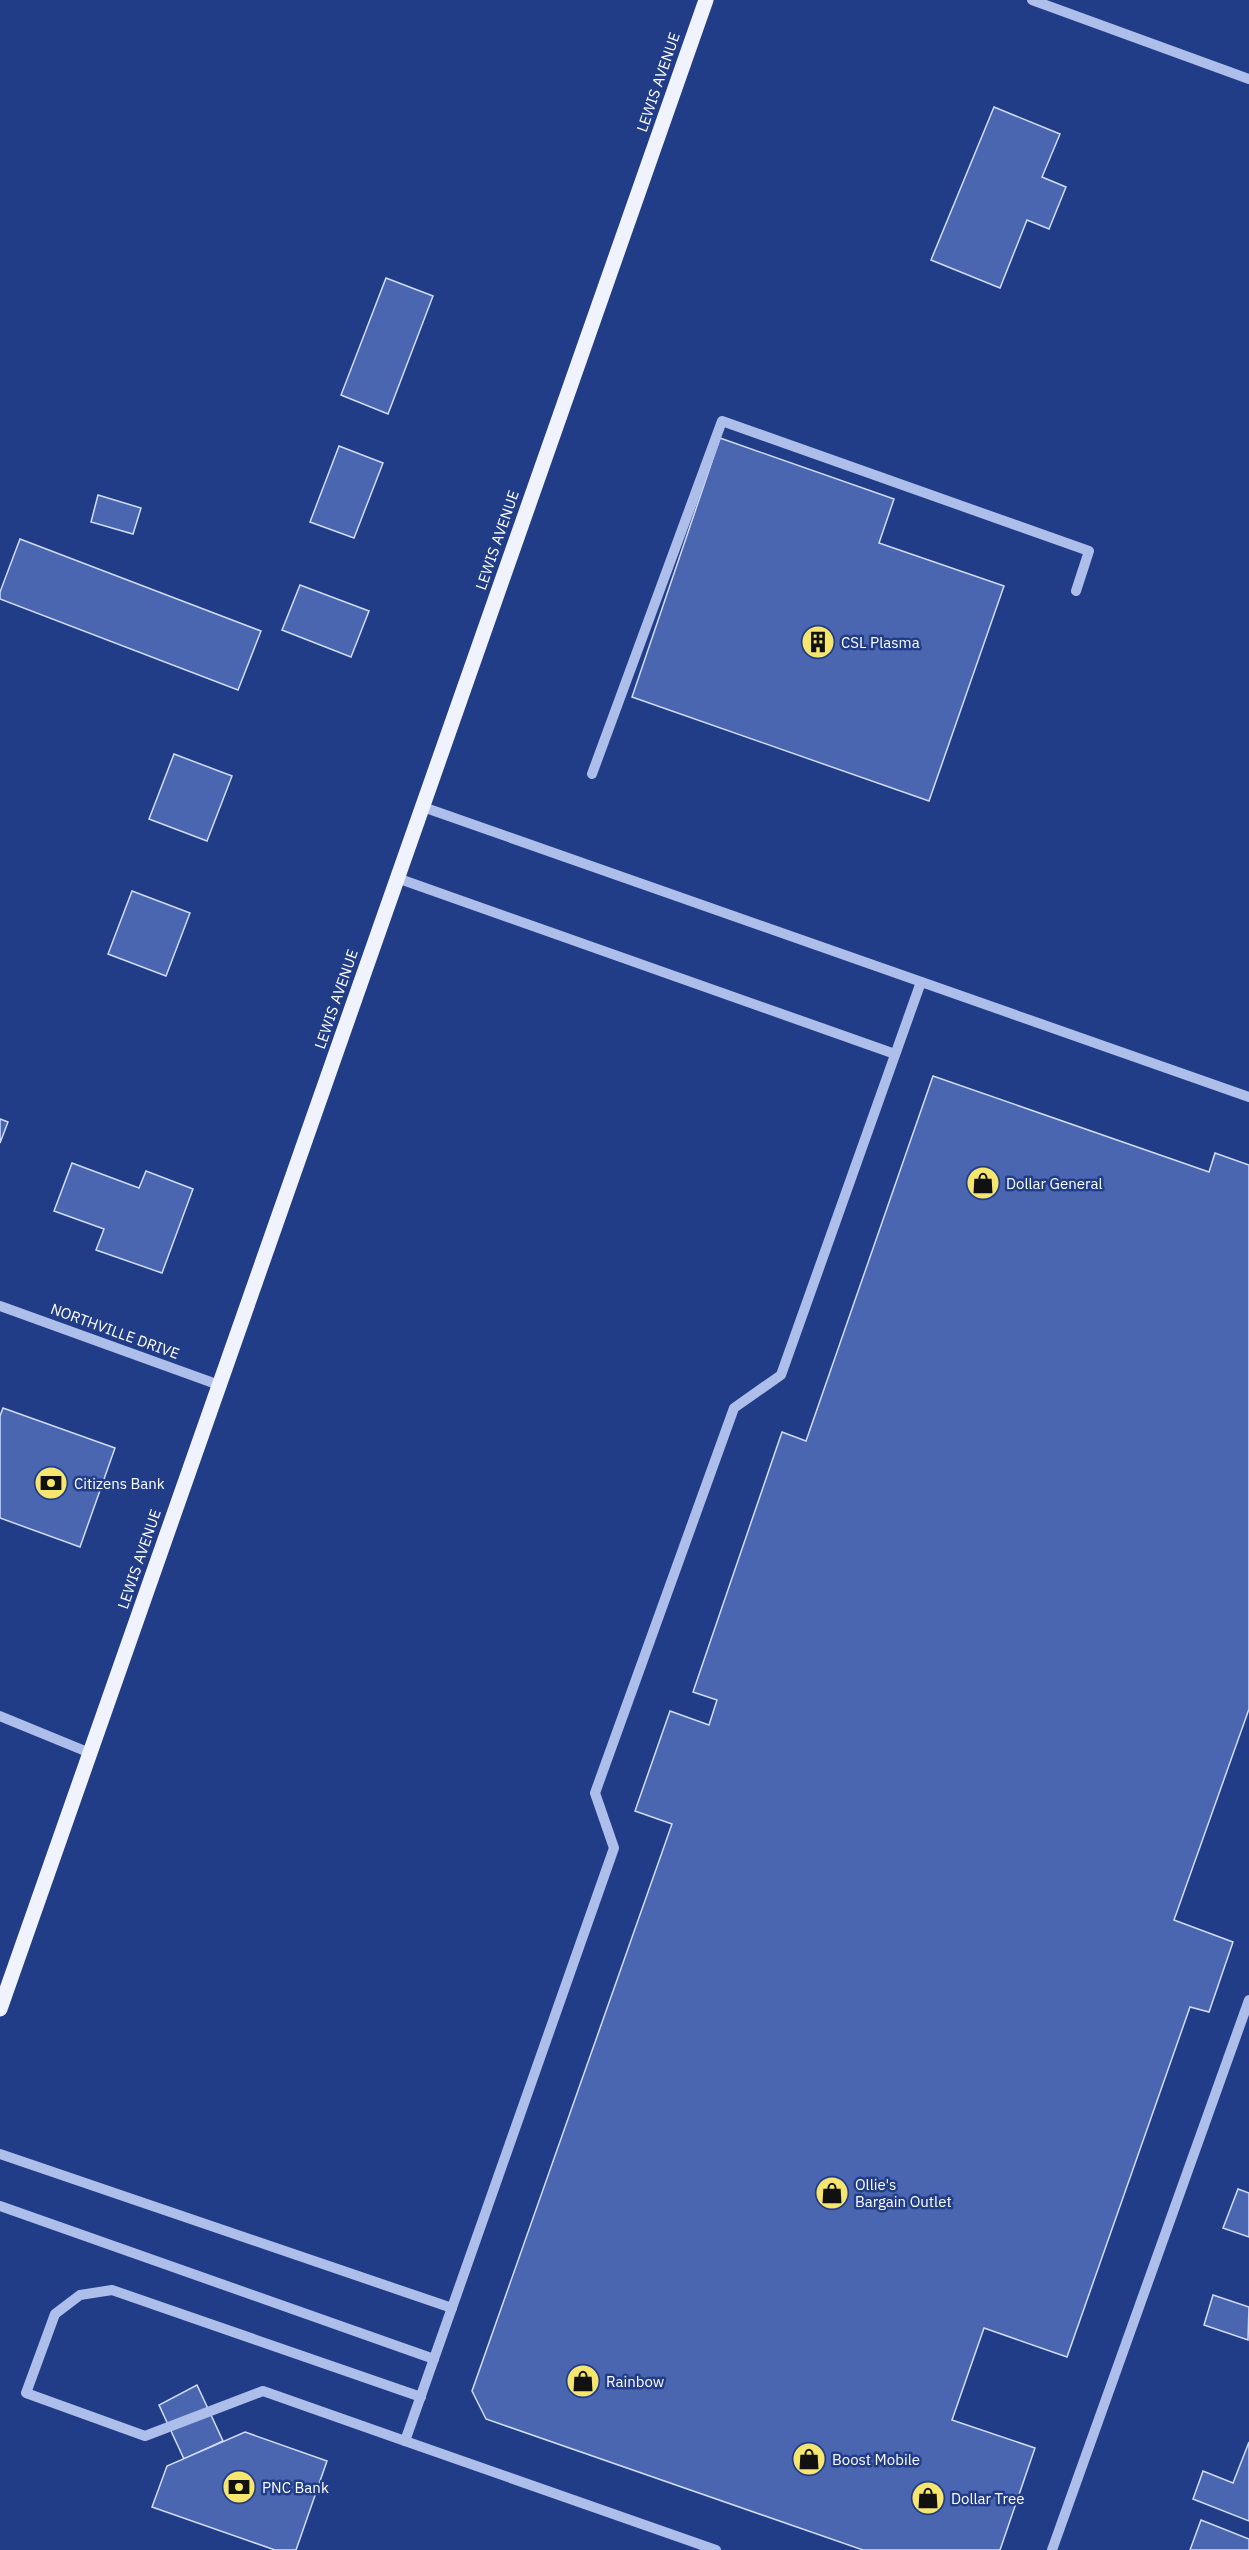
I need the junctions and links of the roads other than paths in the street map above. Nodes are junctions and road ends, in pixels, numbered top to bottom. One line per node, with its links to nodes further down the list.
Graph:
1 (706, 0): 6 (main road, LEWIS AVENUE)
2 (1032, 0): 3 (street)
3 (1249, 79)
4 (1076, 591): 5 (street)
5 (592, 774)
6 (423, 807): 7 (main road, LEWIS AVENUE); 8 (street)
7 (397, 879): 9 (street); 12 (main road, LEWIS AVENUE)
8 (921, 982): 9 (street); 10 (street)
9 (895, 1054): 19 (street)
10 (1249, 1097)
11 (1, 1310): 12 (street, NORTHVILLE DRIVE)
12 (219, 1385): 14 (main road, LEWIS AVENUE)
13 (0, 1716): 14 (street)
14 (90, 1753): 16 (main road, LEWIS AVENUE)
15 (1249, 2000): 24 (street)
16 (0, 2009)
17 (0, 2154): 19 (street)
18 (0, 2206): 20 (street)
19 (452, 2308): 20 (street)
20 (434, 2360): 21 (street)
21 (421, 2397): 22 (street); 22 (street)
22 (405, 2441): 23 (street)
23 (716, 2550)
24 (1052, 2550)

